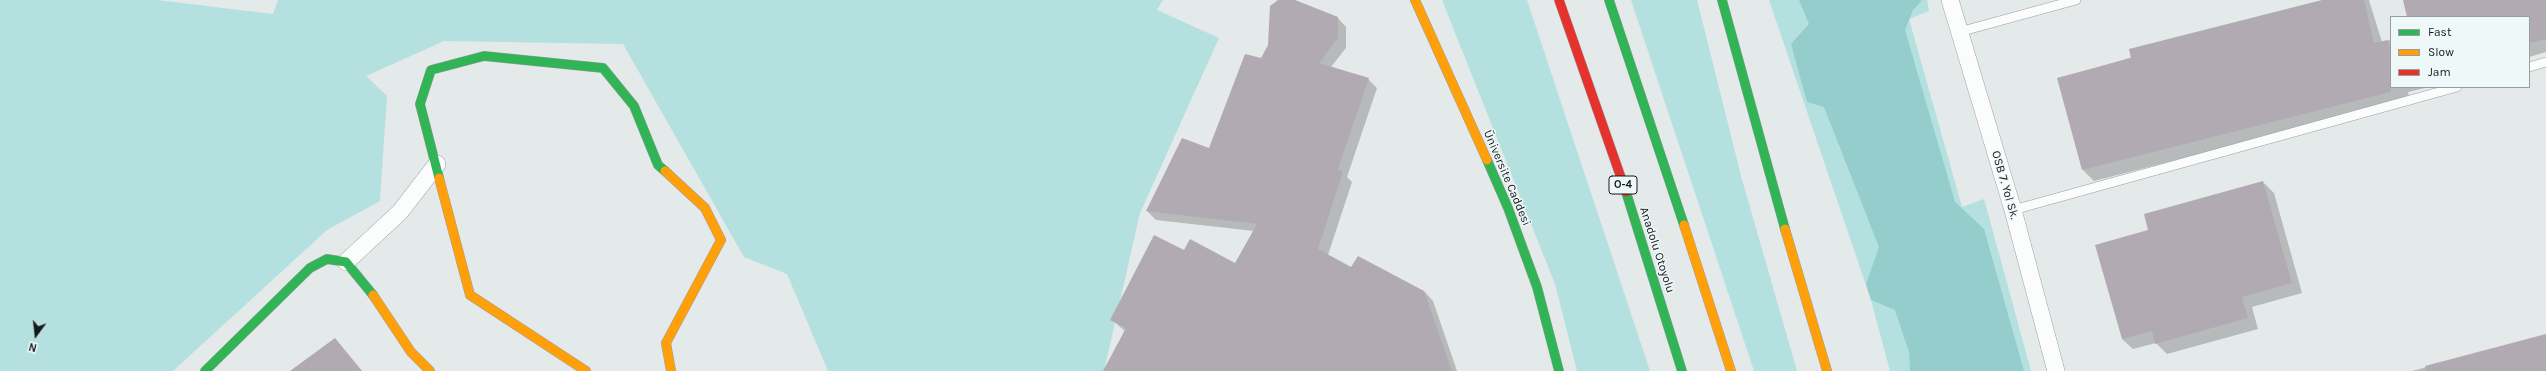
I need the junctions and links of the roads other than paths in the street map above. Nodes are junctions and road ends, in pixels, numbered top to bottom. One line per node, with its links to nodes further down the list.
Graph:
1 (1415, 0): 18 (main road, Üniversite Caddesi)
2 (1560, 0): 19 (main road, Anadolu Otoyolu / O-4)
3 (1609, 0): 20 (main road)
4 (1722, 0): 21 (main road)
5 (1950, 0): 7 (street, OSB 7. Yol Sk.)
6 (2076, 0): 7 (lane)
7 (1959, 32): 12 (street, OSB 7. Yol Sk.)
8 (2546, 62): 9 (lane)
9 (2530, 67)
10 (2453, 88): 12 (lane)
11 (437, 164): 13 (street); 16 (main road); 17 (main road)
12 (2013, 210): 22 (street, OSB 7. Yol Sk.)
13 (346, 262): 14 (main road); 15 (main road)
14 (205, 371)
15 (430, 371)
16 (586, 371)
17 (671, 371)
18 (1559, 371)
19 (1682, 371)
20 (1731, 371)
21 (1827, 371)
22 (2056, 371)

